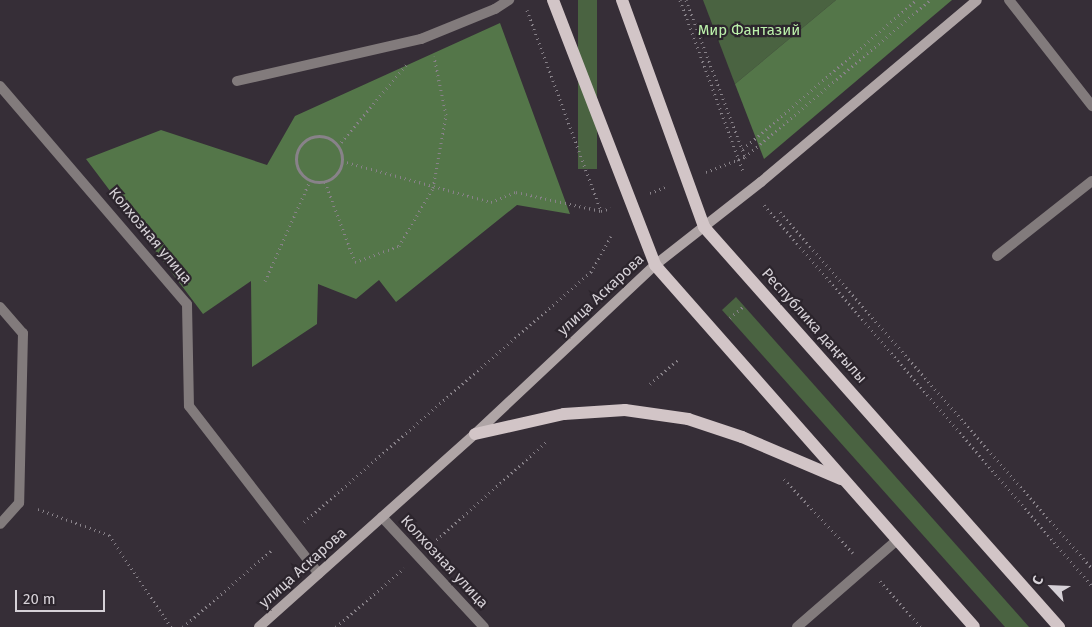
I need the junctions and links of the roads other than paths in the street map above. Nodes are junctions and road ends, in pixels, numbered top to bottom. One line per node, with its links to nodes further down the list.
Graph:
1 (510, 0): 6 (street)
2 (553, 0): 12 (main road)
3 (622, 0): 10 (main road, Республика даңғылы)
4 (977, 0): 10 (main road, улица Аскарова)
5 (1009, 0): 8 (street)
6 (237, 81)
7 (0, 86): 19 (street, Колхозная улица)
8 (1092, 106)
9 (1092, 181): 11 (street)
10 (704, 227): 12 (main road, улица Аскарова); 24 (main road, Республика даңғылы)
11 (997, 256)
12 (654, 265): 14 (main road, улица Аскарова); 15 (main road)
13 (0, 307): 17 (street)
14 (475, 434): 15 (main road); 16 (main road, улица Аскарова)
15 (844, 480): 18 (main road)
16 (382, 517): 19 (main road, улица Аскарова); 21 (street, Колхозная улица)
17 (0, 524)
18 (897, 540): 22 (street); 23 (main road)
19 (319, 574): 20 (main road, улица Аскарова)
20 (259, 627)
21 (484, 627)
22 (797, 627)
23 (974, 627)
24 (1059, 627)

